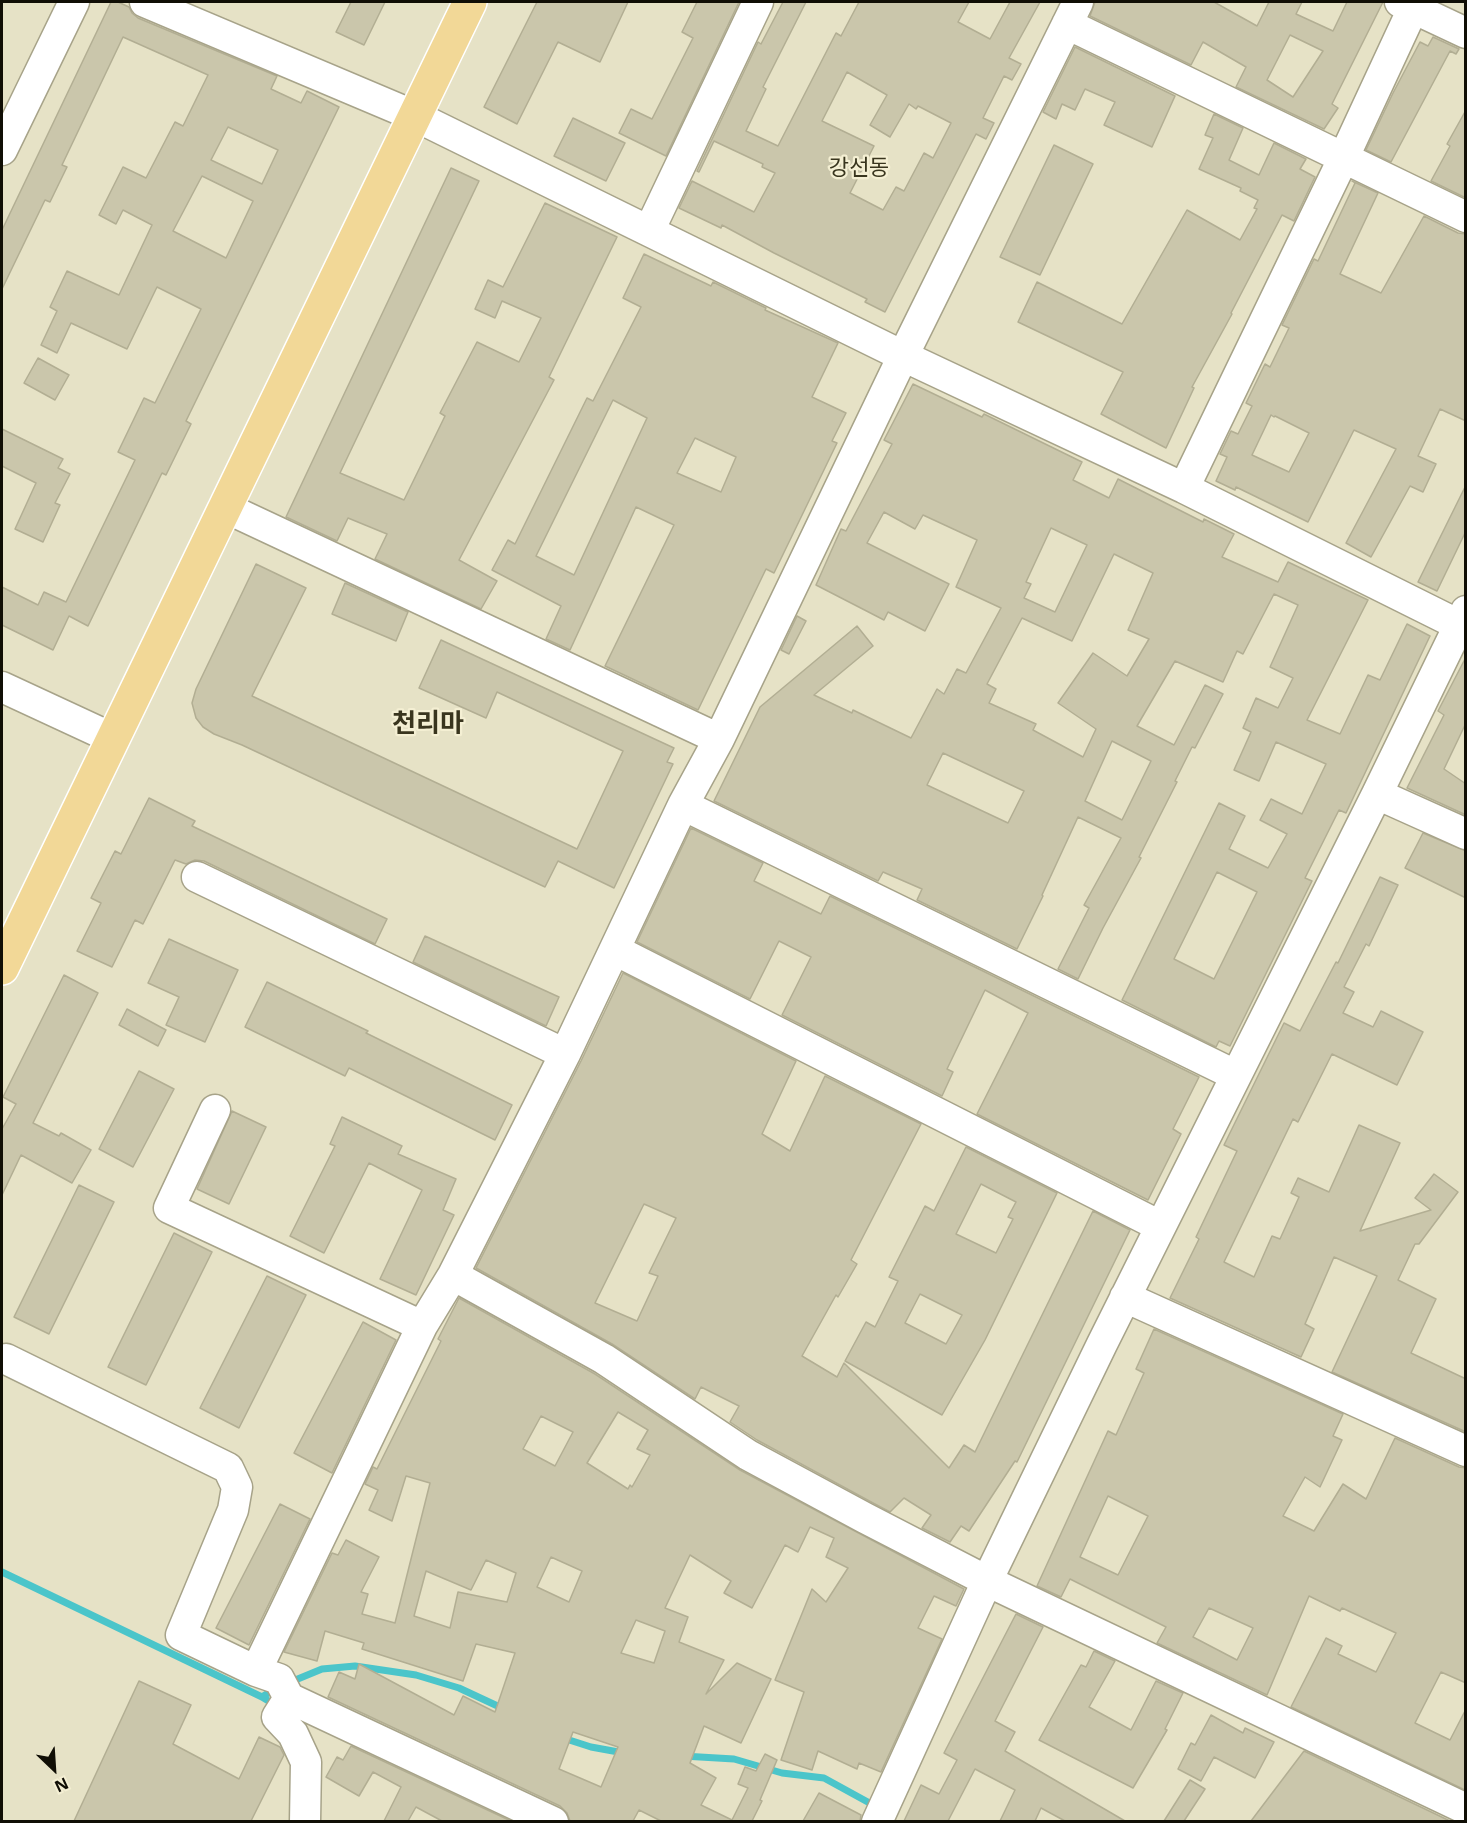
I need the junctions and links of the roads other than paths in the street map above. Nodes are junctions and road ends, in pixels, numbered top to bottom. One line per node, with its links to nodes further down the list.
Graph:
1 (74, 2): 9 (street)
2 (145, 2): 8 (street)
3 (470, 2): 8 (main road)
4 (758, 2): 12 (street)
5 (1409, 4): 7 (street); 10 (street)
6 (1072, 13): 10 (street); 13 (street)
7 (1466, 33)
8 (415, 117): 12 (street); 15 (main road)
9 (2, 150)
10 (1344, 157): 11 (street); 14 (street)
11 (1466, 217)
12 (649, 231): 13 (street)
13 (903, 356): 14 (street); 19 (street)
14 (1184, 488): 16 (street)
15 (224, 507): 18 (main road); 19 (street)
16 (1462, 618): 20 (street)
17 (2, 687): 18 (street)
18 (112, 738): 25 (main road)
19 (719, 739): 21 (street)
20 (1377, 794): 22 (street); 27 (street)
21 (683, 806): 24 (street); 27 (street)
22 (1466, 834)
23 (197, 877): 26 (street)
24 (615, 950): 26 (street); 29 (street)
25 (2, 968)
26 (565, 1054): 30 (street)
27 (1235, 1075): 29 (street)
28 (215, 1110): 32 (street)
29 (1160, 1227): 31 (street)
30 (453, 1275): 32 (street); 35 (street)
31 (1125, 1297): 34 (street); 35 (street)
32 (422, 1326): 36 (street)
33 (6, 1359): 36 (street)
34 (1466, 1451)
35 (987, 1581): 37 (street); 40 (street)
36 (279, 1693): 38 (street); 39 (street)
37 (1466, 1809)
38 (305, 1821)
39 (554, 1821)
40 (877, 1821)

